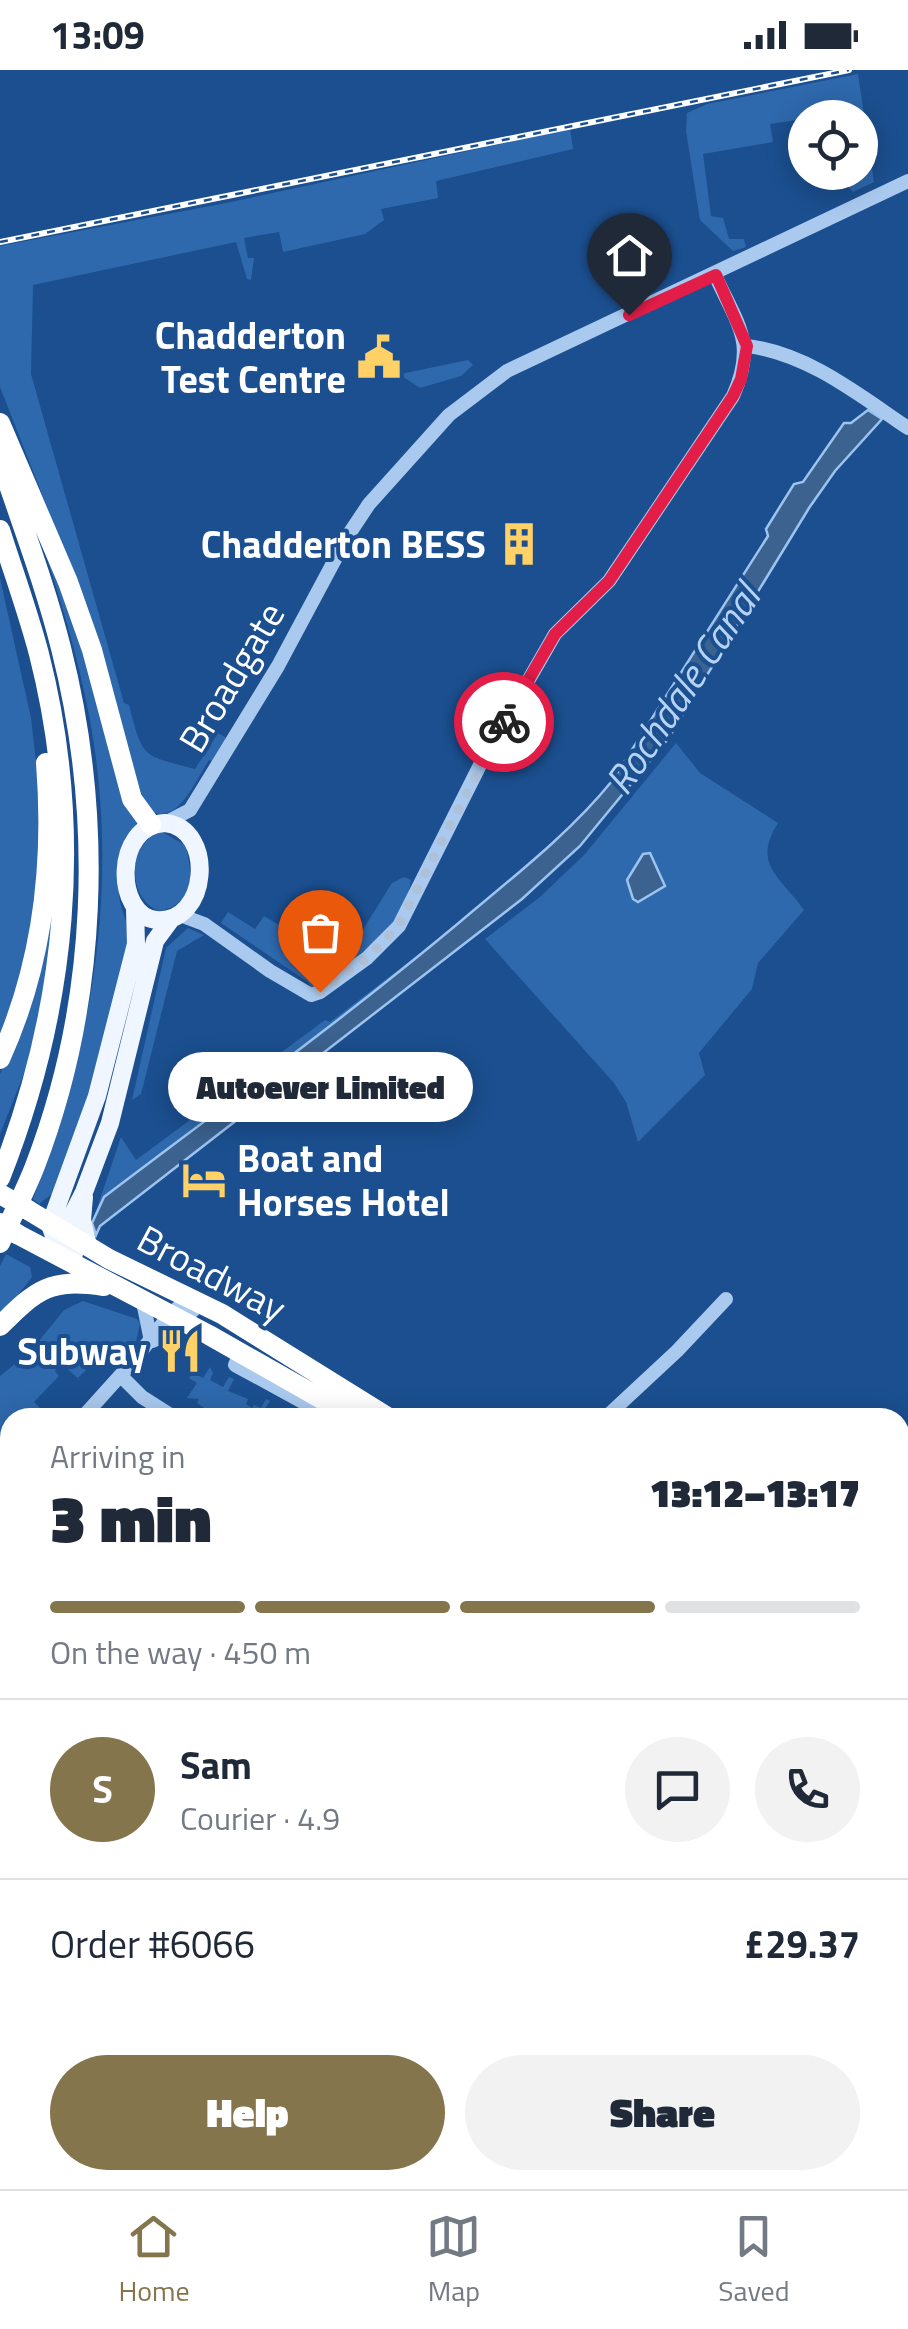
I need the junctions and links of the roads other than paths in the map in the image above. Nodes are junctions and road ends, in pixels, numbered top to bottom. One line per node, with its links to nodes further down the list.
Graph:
1 (908, 181): 2 (street, Broadgate)
2 (716, 275): 3 (street); 9 (street, Broadgate)
3 (747, 346): 5 (street); 15 (street)
4 (0, 422): 10 (highway)
5 (908, 428)
6 (0, 460): 20 (highway)
7 (0, 530): 8 (highway)
8 (8, 555): 16 (highway); 17 (highway)
9 (190, 810): 10 (street, Broadgate); 11 (street, Broadgate)
10 (158, 824): 11 (main road); 13 (main road)
11 (192, 837): 12 (main road, Broadgate)
12 (193, 900): 14 (main road); 15 (street)
13 (135, 909): 14 (main road); 21 (main road)
14 (176, 917): 15 (street); 18 (main road)
15 (204, 924)
16 (0, 1059)
17 (0, 1178)
18 (84, 1192): 21 (main road); 22 (main road)
19 (0, 1194): 21 (highway, Broadway, bridge)
20 (6, 1233): 21 (highway, Broadway)
21 (55, 1239): 22 (highway, Broadway); 23 (highway); 24 (highway, Broadway)
22 (88, 1246): 27 (highway, Broadway)
23 (38, 1288): 24 (highway); 29 (highway)
24 (120, 1288): 26 (highway, Broadway)
25 (726, 1299): 38 (street)
26 (143, 1302): 28 (highway, Broadway); 30 (street)
27 (194, 1302): 28 (street); 37 (highway, Broadway)
28 (176, 1318): 30 (street); 32 (highway, Broadway)
29 (0, 1326)
30 (151, 1341): 31 (street)
31 (120, 1376): 33 (street); 34 (street)
32 (278, 1380): 35 (street, Broadway); 36 (highway, Broadway)
33 (91, 1408)
34 (161, 1408)
35 (318, 1408)
36 (335, 1408)
37 (373, 1408)
38 (616, 1408)

